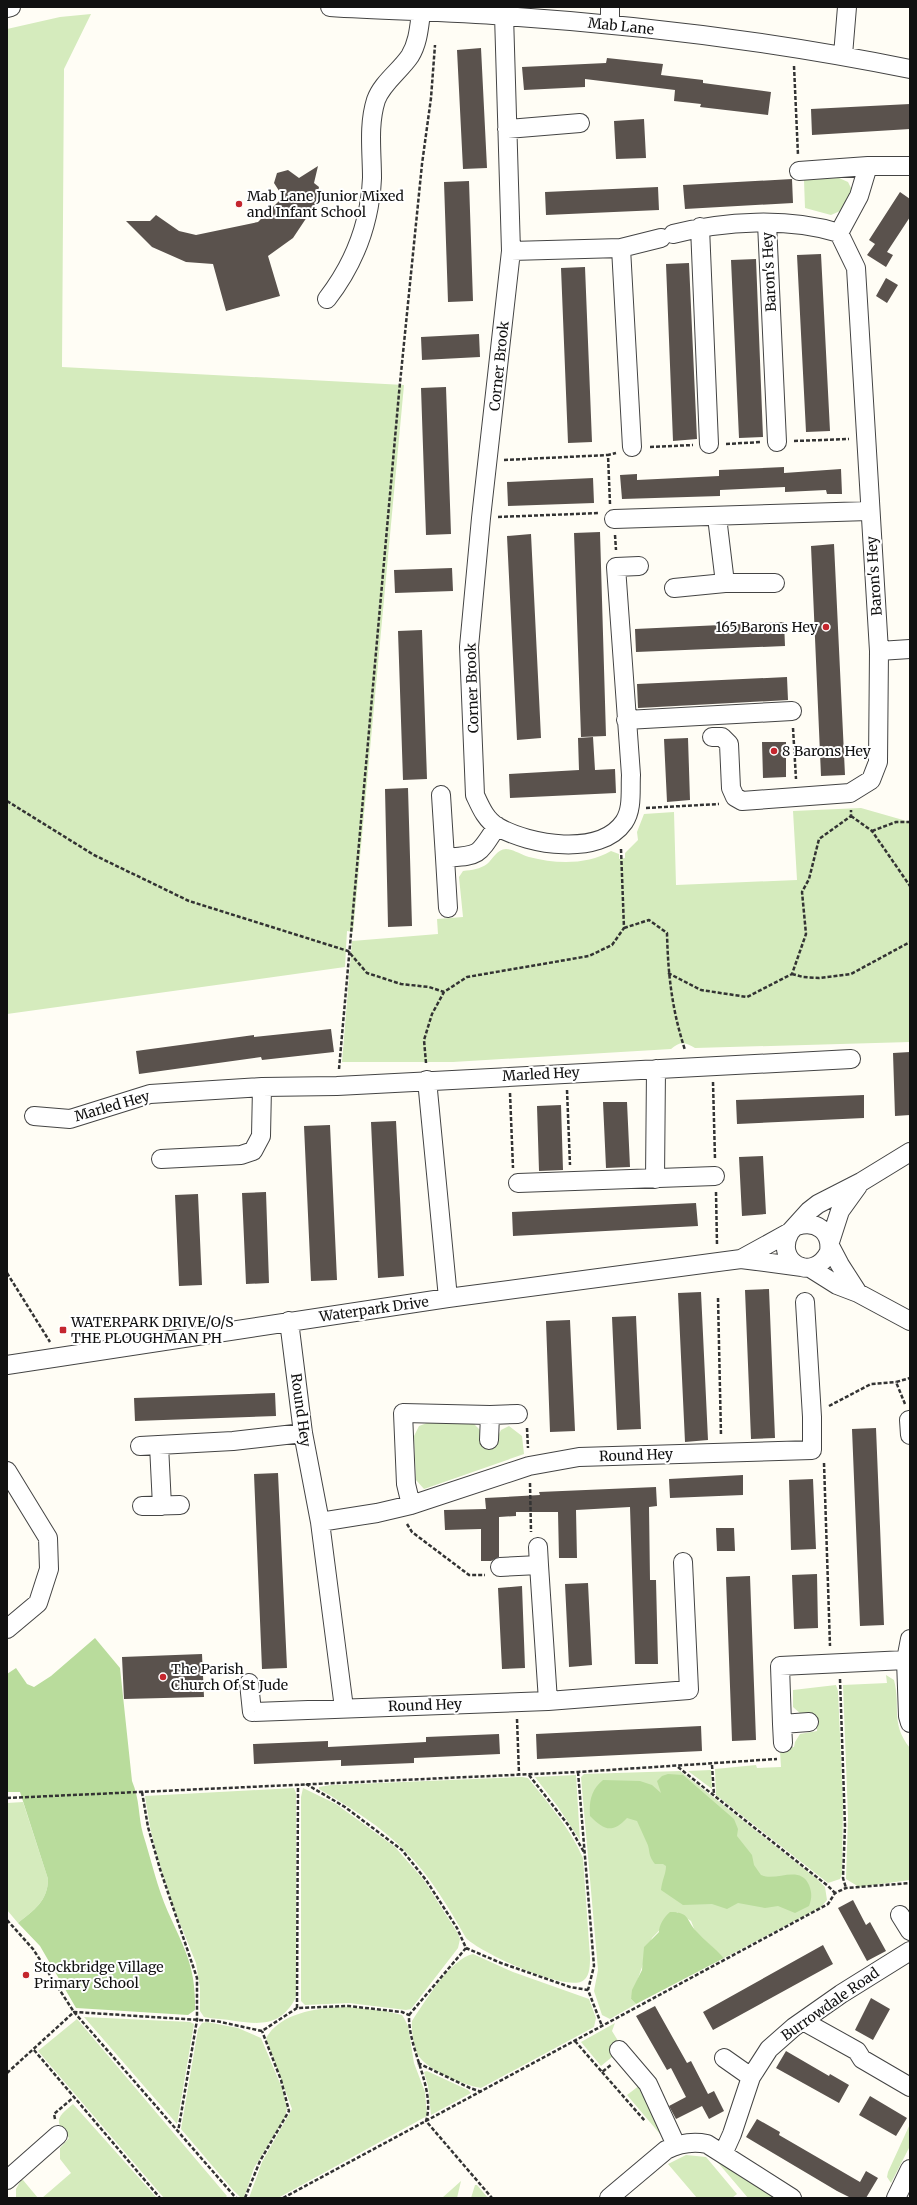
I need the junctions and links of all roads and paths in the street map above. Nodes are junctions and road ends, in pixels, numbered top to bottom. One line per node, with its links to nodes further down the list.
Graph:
1 (11, 7): 4 (street)
2 (330, 7): 5 (street, Mab Lane)
3 (847, 7): 11 (street)
4 (7, 8)
5 (367, 8): 6 (street, Mab Lane)
6 (421, 13): 7 (street, Mab Lane); 23 (street)
7 (504, 16): 8 (street, Mab Lane); 14 (street, Corner Brook)
8 (610, 16): 10 (street, Mab Lane)
9 (435, 44): 60 (path)
10 (793, 47): 11 (street, Mab Lane); 17 (path)
11 (843, 55): 12 (street, Mab Lane)
12 (910, 69)
13 (580, 123): 14 (street)
14 (507, 129): 22 (street, Corner Brook)
15 (868, 166): 16 (street); 17 (street); 20 (street)
16 (910, 166)
17 (799, 171)
18 (767, 223): 19 (street, Baron's Hey); 20 (street, Baron's Hey); 25 (street, Baron's Hey)
19 (700, 227): 21 (street, Baron's Hey); 26 (street)
20 (839, 233): 24 (street, Baron's Hey)
21 (621, 248): 22 (street, Baron's Hey); 27 (street)
22 (511, 251): 29 (street, Corner Brook)
23 (327, 299)
24 (865, 438): 25 (path); 30 (street, Baron's Hey)
25 (777, 442): 26 (path)
26 (709, 444): 27 (path)
27 (632, 447): 28 (path)
28 (608, 455): 29 (path); 31 (path)
29 (489, 461): 33 (street, Corner Brook)
30 (869, 510): 32 (street); 40 (street, Baron's Hey)
31 (612, 516): 32 (street); 33 (path); 35 (path)
32 (717, 517): 37 (street)
33 (481, 518): 52 (street, Corner Brook)
34 (640, 566): 35 (street)
35 (616, 567): 43 (street)
36 (775, 582): 37 (street)
37 (725, 583): 38 (street)
38 (674, 588)
39 (910, 650): 40 (street)
40 (879, 651): 44 (street, Baron's Hey)
41 (792, 711): 42 (street); 46 (path)
42 (720, 715): 43 (street); 47 (street)
43 (626, 720): 49 (street)
44 (850, 793): 46 (street, Baron's Hey); 50 (path)
45 (442, 795): 55 (street)
46 (797, 796): 47 (street, Baron's Hey)
47 (735, 797): 49 (path)
48 (7, 801): 60 (path)
49 (630, 807): 53 (street)
50 (851, 816): 54 (path); 62 (path)
51 (910, 822): 54 (path)
52 (497, 826): 53 (street, Corner Brook); 55 (street)
53 (617, 830): 58 (path)
54 (872, 831): 56 (path)
55 (445, 858): 57 (street)
56 (910, 886)
57 (448, 908)
58 (624, 928): 61 (path); 63 (path)
59 (910, 942): 62 (path)
60 (348, 951): 63 (path); 70 (path)
61 (668, 973): 62 (path); 65 (path)
62 (792, 974)
63 (444, 992): 69 (path)
64 (851, 1059): 65 (street, Marled Hey)
65 (690, 1067): 66 (street, Marled Hey)
66 (656, 1068): 67 (street, Marled Hey); 76 (street)
67 (566, 1073): 68 (street, Marled Hey); 77 (path)
68 (509, 1076): 69 (street, Marled Hey); 79 (path)
69 (427, 1080): 70 (street, Marled Hey); 86 (street)
70 (337, 1086): 71 (street, Marled Hey)
71 (262, 1087): 72 (street, Marled Hey); 74 (street)
72 (34, 1116)
73 (910, 1152): 78 (street, Waterpark Drive)
74 (161, 1159)
75 (715, 1176): 76 (street)
76 (655, 1179): 77 (street)
77 (570, 1181): 79 (street)
78 (861, 1182): 80 (street, Waterpark Drive); 81 (street, Waterpark Drive)
79 (518, 1183)
80 (794, 1229): 81 (street, Waterpark Drive); 82 (street, Waterpark Drive); 83 (street, Waterpark Drive)
81 (830, 1244): 83 (street, Waterpark Drive); 85 (street)
82 (741, 1259): 83 (street, Waterpark Drive); 86 (street, Waterpark Drive)
83 (806, 1268): 85 (street)
84 (7, 1273): 91 (path)
85 (858, 1293): 89 (street)
86 (448, 1298): 90 (street, Waterpark Drive)
87 (718, 1298): 104 (path)
88 (805, 1302): 97 (street)
89 (910, 1321)
90 (289, 1322): 91 (street, Waterpark Drive); 99 (street, Round Hey)
91 (60, 1357): 92 (street, Waterpark Drive)
92 (7, 1365)
93 (910, 1378): 94 (path)
94 (896, 1382): 97 (path); 98 (path)
95 (518, 1414): 96 (street)
96 (490, 1415): 100 (street); 107 (street)
97 (812, 1417): 103 (street)
98 (910, 1428)
99 (303, 1433): 101 (street); 108 (street, Round Hey)
100 (489, 1440)
101 (159, 1445): 102 (street); 106 (street)
102 (140, 1446)
103 (812, 1450): 104 (street, Round Hey); 114 (path)
104 (722, 1452): 107 (street, Round Hey)
105 (7, 1471): 111 (street)
106 (142, 1506)
107 (404, 1506): 108 (street, Round Hey); 110 (path)
108 (320, 1522): 118 (street, Round Hey)
109 (683, 1562): 116 (street, Round Hey)
110 (500, 1567): 116 (street)
111 (7, 1630)
112 (910, 1639): 113 (street)
113 (906, 1660): 114 (street); 120 (street)
114 (835, 1665): 121 (street); 135 (path)
115 (249, 1683): 118 (street, Round Hey)
116 (548, 1701): 117 (street, Round Hey)
117 (516, 1702): 118 (street, Round Hey); 126 (path)
118 (344, 1708)
119 (809, 1722): 121 (street)
120 (910, 1723)
121 (782, 1724): 122 (street)
122 (783, 1743): 123 (path)
123 (712, 1765): 124 (path); 131 (path)
124 (678, 1767): 125 (path); 131 (path)
125 (578, 1772): 127 (path); 133 (path)
126 (520, 1774): 127 (path); 129 (path)
127 (529, 1774): 133 (path)
128 (298, 1784): 129 (path); 130 (path); 143 (path)
129 (306, 1784): 140 (path)
130 (142, 1792): 132 (path); 146 (path)
131 (714, 1795): 136 (path)
132 (7, 1798)
133 (584, 1853): 142 (path)
134 (910, 1883): 135 (path)
135 (846, 1888): 136 (path)
136 (835, 1893): 148 (path)
137 (900, 1915): 139 (street)
138 (7, 1920): 144 (path)
139 (910, 1931)
140 (466, 1948): 142 (path); 145 (path)
141 (910, 1951): 147 (street, Burrowdale Road)
142 (588, 1990): 148 (path)
143 (297, 2008): 145 (path); 149 (path)
144 (74, 2012): 146 (path); 151 (path); 163 (path)
145 (409, 2015): 154 (path)
146 (197, 2020): 149 (path); 163 (path)
147 (803, 2021): 157 (street, Burrowdale Road); 158 (street)
148 (602, 2026): 150 (path)
149 (262, 2031): 171 (path)
150 (575, 2041): 155 (path); 159 (path)
151 (34, 2050): 156 (path); 160 (path)
152 (621, 2052): 155 (path); 165 (street)
153 (724, 2058): 157 (street)
154 (418, 2063): 159 (path); 161 (path)
155 (602, 2072): 162 (path)
156 (7, 2073)
157 (751, 2077): 166 (street, Burrowdale Road)
158 (910, 2087)
159 (482, 2092): 161 (path)
160 (74, 2097): 164 (path); 169 (path)
161 (426, 2121): 172 (path); 173 (path)
162 (646, 2122)
163 (178, 2133): 170 (path)
164 (58, 2135): 168 (street)
165 (676, 2145): 166 (street); 174 (street)
166 (723, 2154): 175 (street)
167 (910, 2169): 176 (street)
168 (7, 2180)
169 (160, 2198)
170 (236, 2198)
171 (245, 2198)
172 (283, 2198)
173 (492, 2198)
174 (609, 2198)
175 (792, 2198)
176 (896, 2198)

